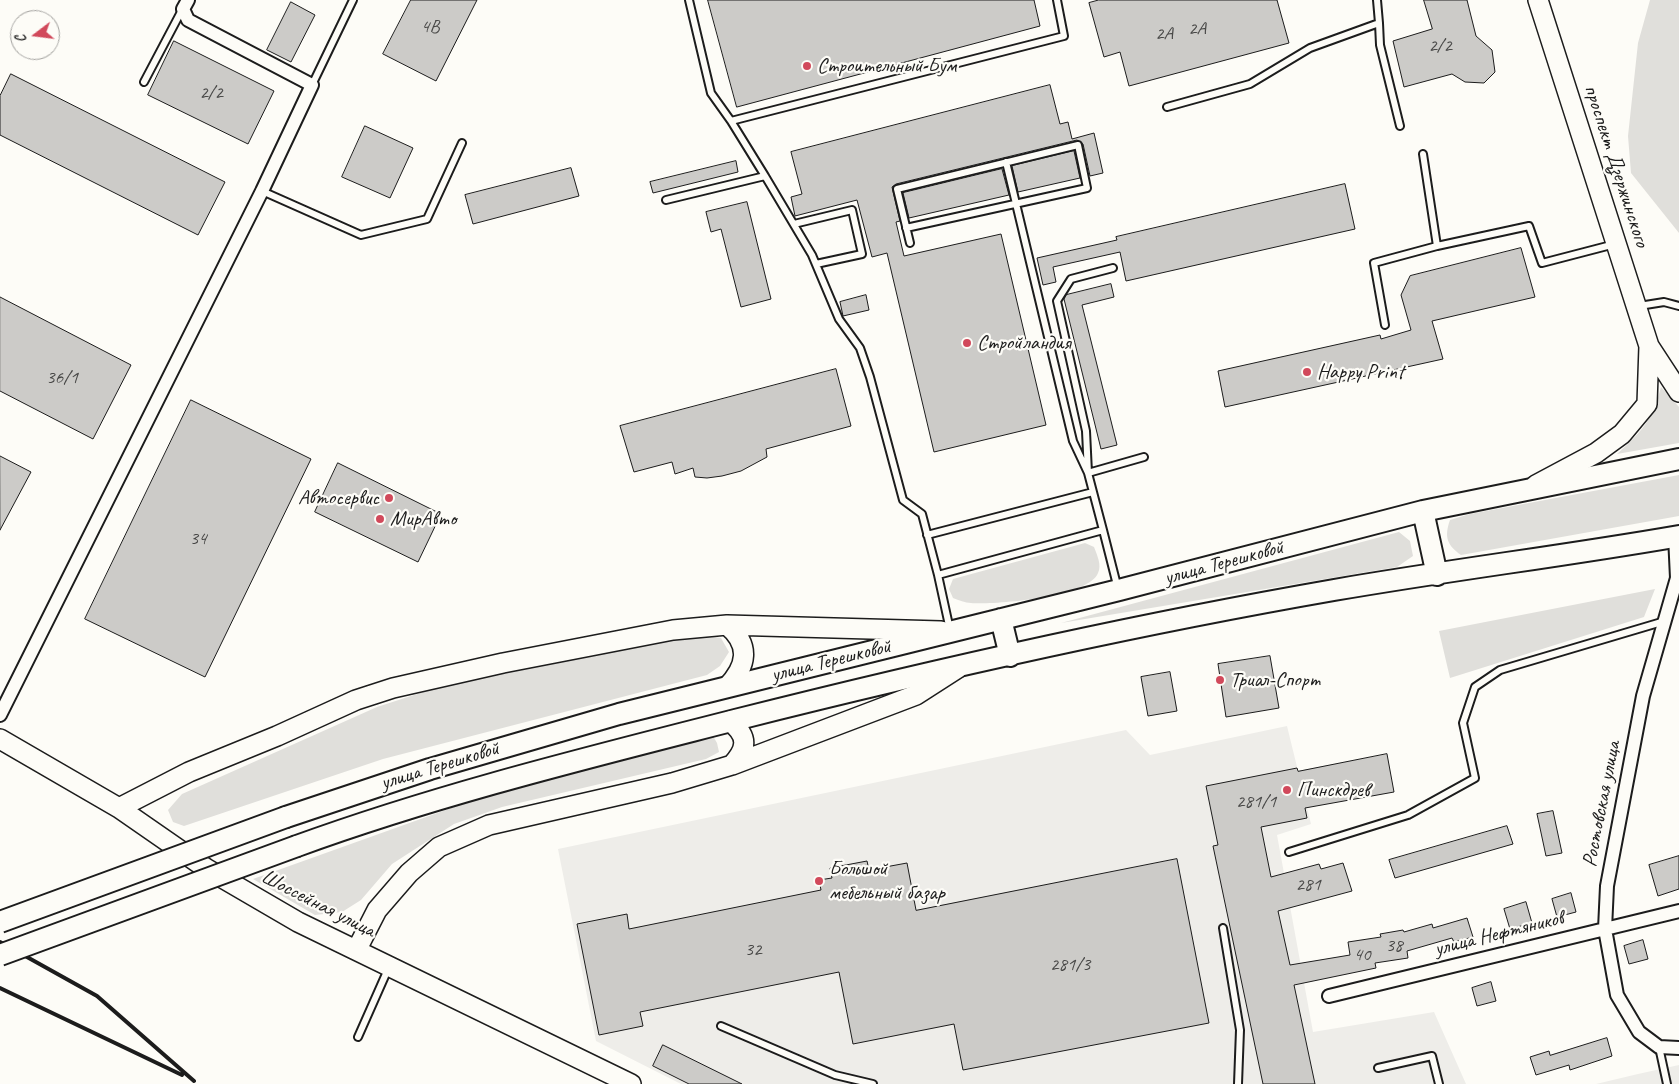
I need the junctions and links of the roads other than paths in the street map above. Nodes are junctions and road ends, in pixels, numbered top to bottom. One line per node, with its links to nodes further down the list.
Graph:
1 (353, 0): 9 (lane)
2 (689, 0): 11 (lane)
3 (1057, 0): 11 (lane)
4 (1378, 0): 7 (lane)
5 (1538, 0): 23 (main road, проспект Дзержинского)
6 (186, 5): 8 (lane); 9 (street)
7 (1379, 22): 10 (lane); 12 (lane)
8 (144, 82)
9 (312, 85): 17 (street)
10 (1167, 107)
11 (731, 122): 16 (lane)
12 (1400, 126)
13 (462, 143): 17 (lane)
14 (1422, 154): 24 (lane)
15 (1006, 162): 19 (lane); 19 (lane); 21 (lane)
16 (765, 176): 18 (lane); 20 (lane)
17 (262, 191): 52 (street)
18 (666, 200)
19 (1015, 205): 21 (lane); 34 (lane)
20 (794, 224): 25 (lane); 25 (lane)
21 (906, 228): 22 (lane)
22 (910, 243)
23 (1617, 244): 24 (lane); 27 (main road, проспект Дзержинского)
24 (1437, 246): 29 (lane)
25 (816, 264): 39 (lane)
26 (1113, 268): 34 (lane)
27 (1636, 306): 28 (lane); 30 (main road, проспект Дзержинского)
28 (1679, 306)
29 (1385, 325)
30 (1649, 346): 31 (main road); 35 (main road)
31 (1679, 392)
32 (1144, 457): 34 (lane)
33 (1679, 458): 35 (main road, улица Терешковой)
34 (1088, 473): 36 (lane)
35 (1531, 487): 37 (main road, улица Терешковой)
36 (1093, 492): 38 (lane); 39 (lane)
37 (1423, 511): 42 (main road); 44 (main road, улица Терешковой)
38 (1103, 530): 41 (lane); 44 (lane)
39 (927, 535): 41 (lane)
40 (1677, 536): 42 (main road, улица Терешковой); 43 (street, Ростовская улица)
41 (938, 575): 48 (lane)
42 (1436, 575): 49 (main road, улица Терешковой)
43 (1678, 579): 46 (street, Ростовская улица)
44 (1118, 590): 45 (main road, улица Терешковой)
45 (1001, 618): 48 (main road, улица Терешковой); 49 (main road)
46 (1664, 621): 57 (lane); 61 (street, Ростовская улица)
47 (727, 625): 48 (main road); 51 (main road); 56 (main road)
48 (950, 632): 51 (main road, улица Терешковой)
49 (1010, 656): 50 (main road, улица Терешковой)
50 (960, 667): 53 (main road, улица Терешковой); 55 (main road)
51 (727, 687): 59 (main road, улица Терешковой, bridge)
52 (0, 715)
53 (730, 721): 55 (main road); 63 (main road, улица Терешковой, bridge)
54 (0, 739): 56 (main road, Шоссейная улица)
55 (732, 765): 62 (main road)
56 (119, 808): 62 (main road, Шоссейная улица)
57 (1289, 852)
58 (1679, 911): 61 (street, улица Нефтяников)
59 (0, 922)
60 (1224, 928): 73 (lane)
61 (1605, 928): 65 (street, улица Нефтяников); 68 (street, Ростовская улица)
62 (357, 949): 64 (main road, Шоссейная улица)
63 (0, 955)
64 (390, 965): 67 (lane); 71 (main road, Шоссейная улица)
65 (1328, 996)
66 (721, 1026): 72 (lane)
67 (358, 1037)
68 (1659, 1047): 69 (street); 75 (lane)
69 (1679, 1048)
70 (1378, 1068): 74 (lane)
71 (631, 1084)
72 (873, 1084)
73 (1238, 1084)
74 (1439, 1084)
75 (1667, 1084)

